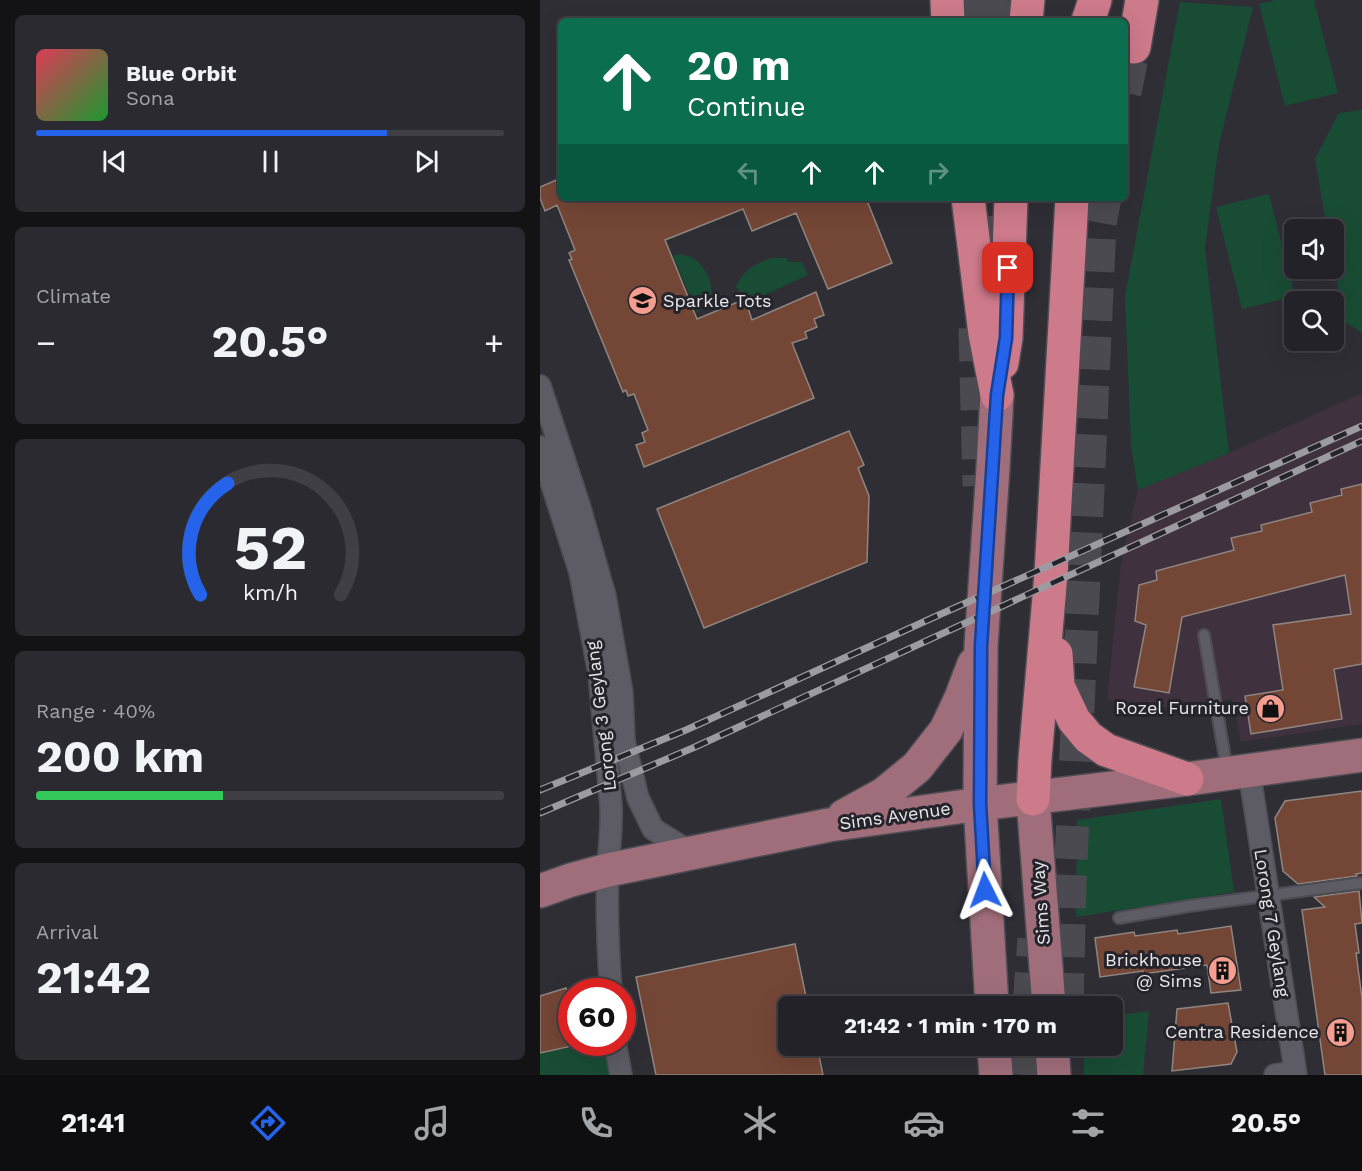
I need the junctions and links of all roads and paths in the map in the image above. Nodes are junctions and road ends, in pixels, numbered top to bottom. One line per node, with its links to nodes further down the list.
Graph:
1 (947, 0): 6 (highway)
2 (1028, 0): 7 (highway)
3 (1079, 0): 8 (highway)
4 (1095, 0): 9 (highway)
5 (1142, 0): 10 (highway)
6 (948, 18)
7 (1026, 18)
8 (1078, 18)
9 (1089, 18)
10 (1134, 47)
11 (968, 201): 15 (highway)
12 (1011, 201): 15 (highway)
13 (1072, 201): 17 (highway)
14 (540, 386): 26 (street, Lorong 3 Geylang)
15 (997, 395): 19 (main road)
16 (540, 447): 27 (street, Lorong 3 Geylang)
17 (1051, 574): 22 (highway); 23 (highway)
18 (1204, 635): 21 (lane)
19 (981, 646): 24 (main road); 25 (main road)
20 (1362, 754): 21 (main road, Sims Avenue)
21 (1238, 771): 22 (main road, Sims Avenue); 30 (street, Lorong 7 Geylang)
22 (1187, 779): 23 (main road, Sims Avenue)
23 (1033, 799): 24 (main road, Sims Avenue); 34 (main road, Sims Way)
24 (980, 804): 25 (main road, Sims Avenue); 33 (main road)
25 (829, 825): 26 (main road, Sims Avenue)
26 (690, 852): 27 (main road, Sims Avenue)
27 (608, 870): 29 (main road, Sims Avenue); 32 (street, Lorong 3 Geylang)
28 (1362, 883): 30 (lane)
29 (540, 891)
30 (1268, 896): 31 (lane); 38 (street, Lorong 7 Geylang)
31 (1119, 918)
32 (610, 978)
33 (991, 996)
34 (1048, 996)
35 (618, 1056): 39 (street)
36 (995, 1056): 40 (main road)
37 (1053, 1056): 41 (main road)
38 (1289, 1074)
39 (621, 1075)
40 (996, 1075)
41 (1054, 1075)

